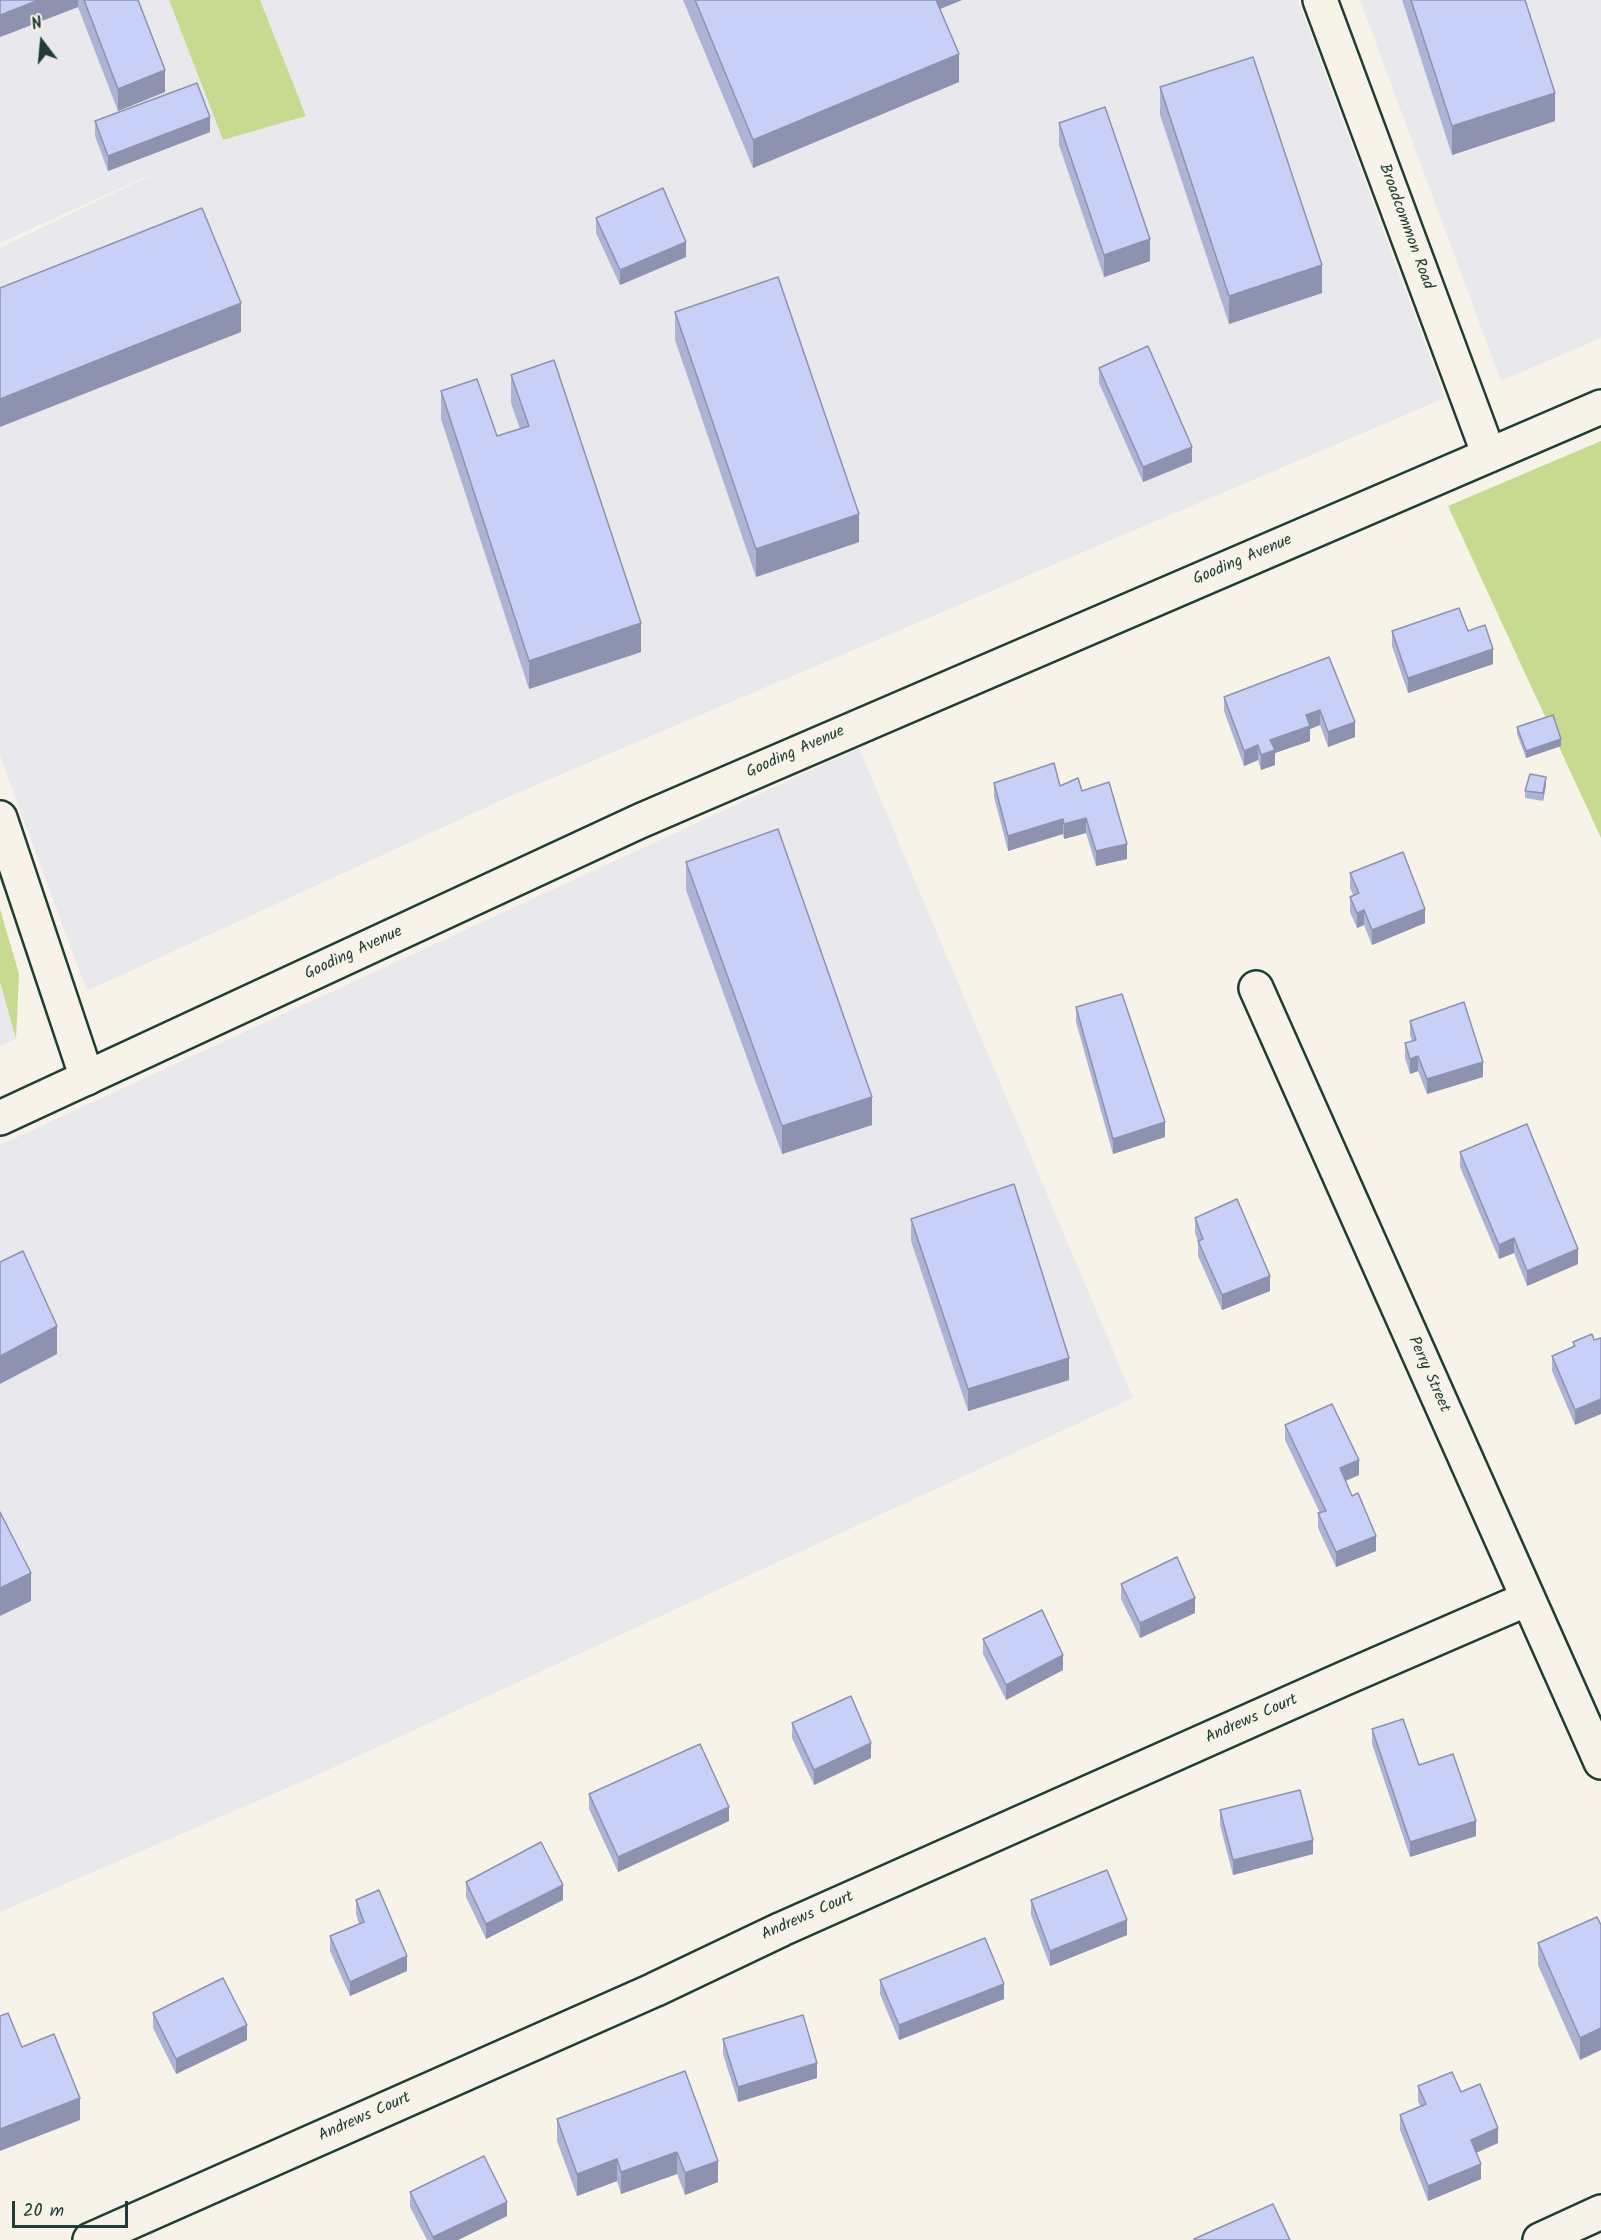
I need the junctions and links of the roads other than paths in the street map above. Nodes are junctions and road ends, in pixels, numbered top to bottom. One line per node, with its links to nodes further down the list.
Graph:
1 (1320, 0): 3 (street, Broadcommon Road)
2 (1601, 407): 3 (street, Gooding Avenue)
3 (1489, 454): 6 (street, Gooding Avenue)
4 (0, 818): 6 (street)
5 (1256, 988): 8 (street, Perry Street)
6 (87, 1078): 7 (street, Gooding Avenue)
7 (0, 1118)
8 (1527, 1599): 9 (street, Perry Street); 11 (street, Andrews Court)
9 (1601, 1762)
10 (1601, 2212): 12 (street)
11 (90, 2240)
12 (1540, 2240)

